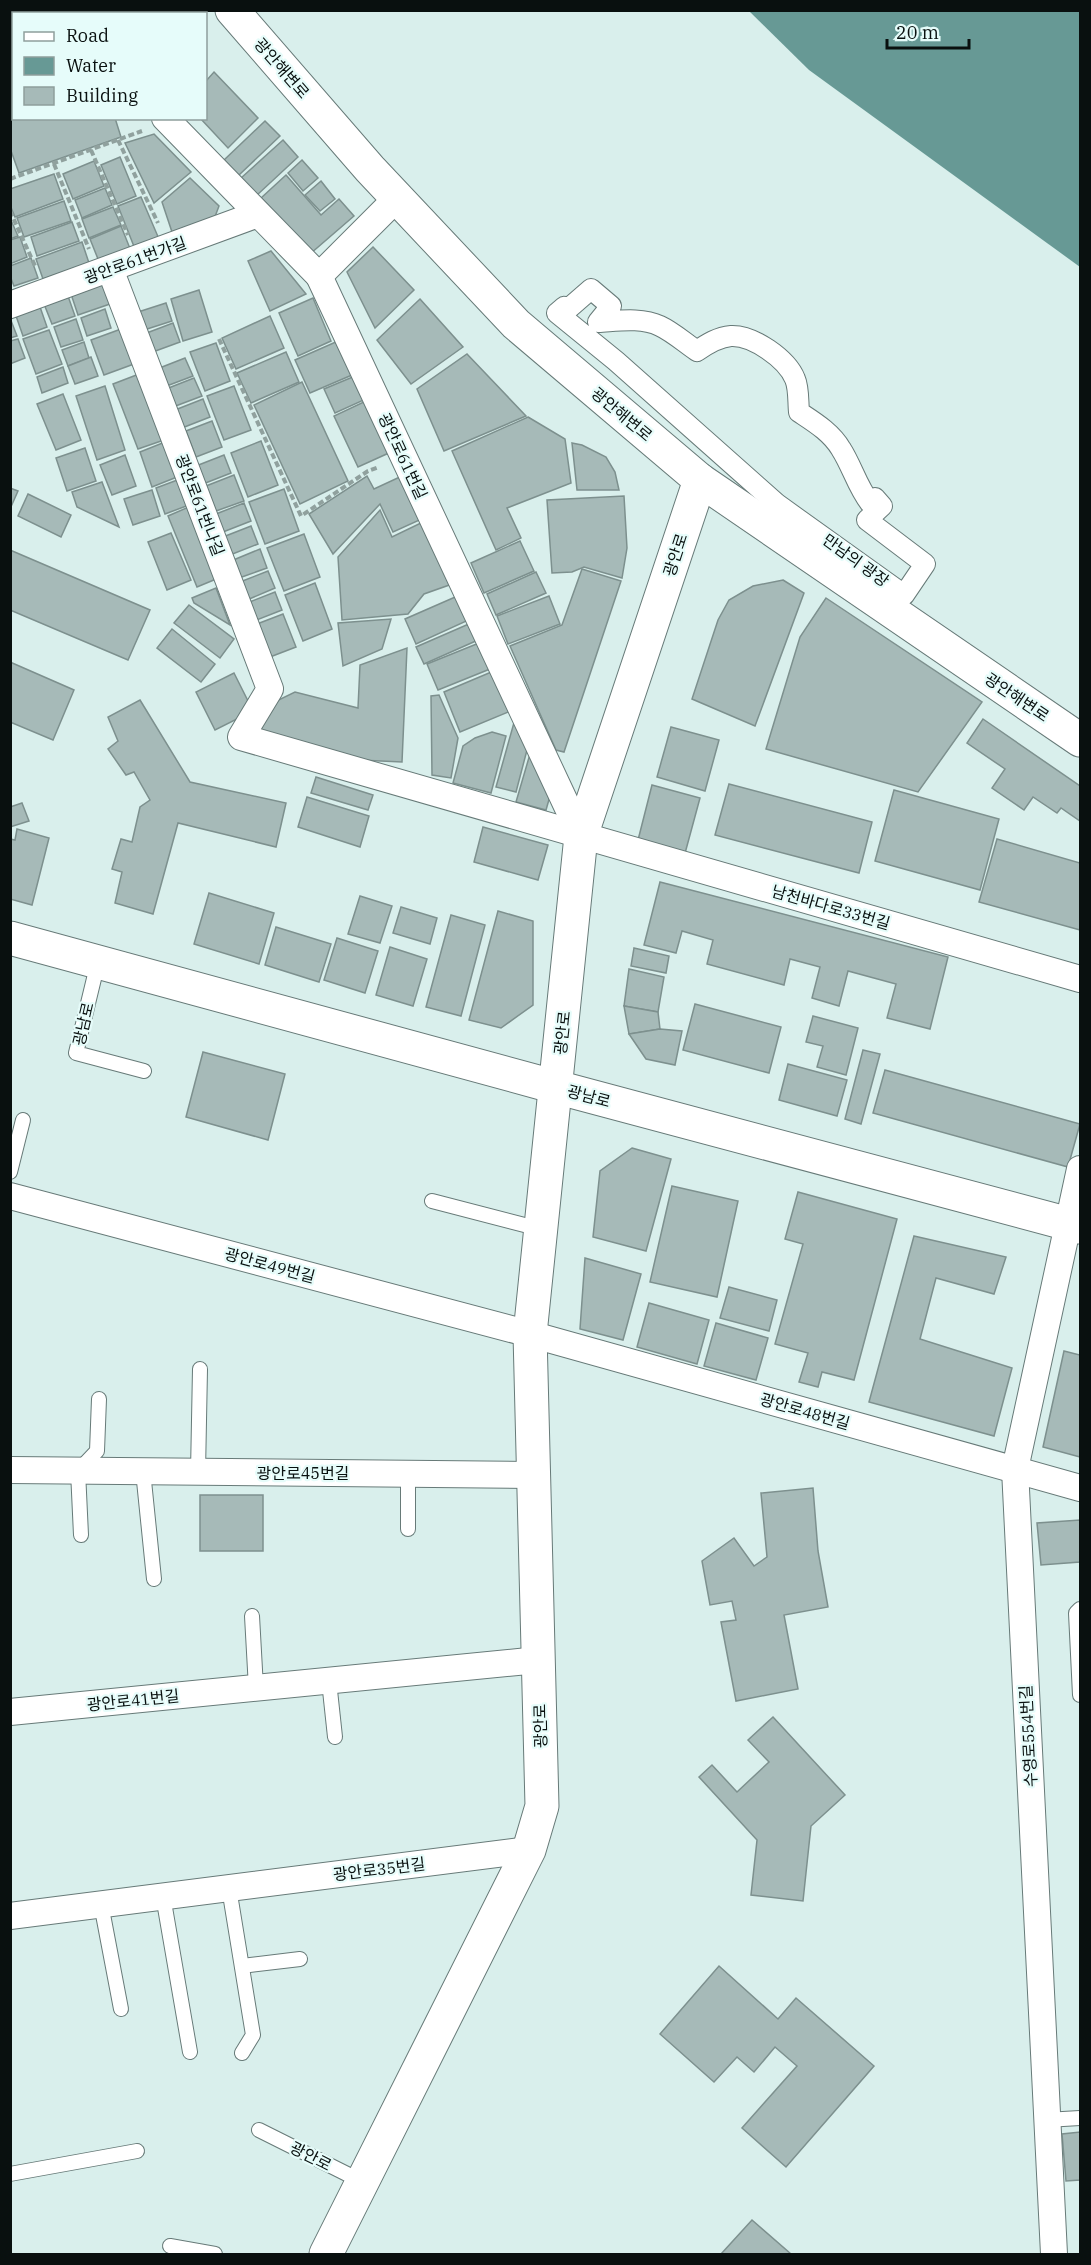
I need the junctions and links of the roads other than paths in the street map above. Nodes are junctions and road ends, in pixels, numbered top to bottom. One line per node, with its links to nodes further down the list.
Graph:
1 (232, 10): 3 (main road, 광안해변로)
2 (166, 120): 4 (street, 광안로61번길)
3 (397, 198): 6 (street); 9 (main road, 광안해변로)
4 (258, 214): 5 (street, 광안로61번가길); 6 (street, 광안로61번길)
5 (104, 272): 7 (street, 광안로61번가길); 11 (street, 광안로61번나길)
6 (319, 276): 11 (street, 광안로61번길)
7 (10, 305)
8 (557, 313): 8 (street, 만남의 광장)
9 (700, 480): 10 (main road, 광안해변로); 11 (main road, 광안로)
10 (1080, 740)
11 (581, 836): 14 (street, 남천바다로33번길); 16 (main road, 광안로)
12 (10, 938): 13 (main road, 광남로)
13 (98, 962): 15 (lane, 광남로); 16 (main road, 광남로)
14 (1080, 979)
15 (144, 1071)
16 (556, 1087): 22 (main road, 광남로); 23 (main road, 광안로)
17 (23, 1120): 19 (lane)
18 (1080, 1169): 22 (street, 수영로554번길)
19 (10, 1172)
20 (10, 1196): 24 (street, 광안로49번길)
21 (432, 1201): 23 (lane)
22 (1074, 1226): 27 (street, 수영로554번길)
23 (540, 1229): 24 (main road, 광안로)
24 (530, 1334): 27 (street, 광안로48번길); 33 (main road, 광안로)
25 (200, 1369): 31 (lane)
26 (99, 1399): 29 (lane)
27 (1015, 1469): 34 (street, 광안로48번길); 57 (street, 수영로554번길)
28 (10, 1470): 29 (street, 광안로45번길)
29 (78, 1471): 30 (street, 광안로45번길); 36 (lane)
30 (143, 1471): 31 (street, 광안로45번길); 37 (lane)
31 (198, 1472): 32 (street, 광안로45번길)
32 (408, 1474): 33 (street, 광안로45번길); 35 (lane)
33 (533, 1474): 40 (main road, 광안로)
34 (1080, 1488)
35 (408, 1529)
36 (81, 1535)
37 (154, 1579)
38 (1080, 1609): 43 (lane)
39 (252, 1616): 42 (lane)
40 (538, 1660): 41 (street, 광안로41번길); 46 (main road, 광안로)
41 (329, 1681): 42 (street, 광안로41번길); 45 (lane)
42 (256, 1688): 44 (street, 광안로41번길)
43 (1080, 1695)
44 (10, 1712)
45 (335, 1737)
46 (529, 1850): 47 (street, 광안로35번길); 61 (main road, 광안로)
47 (229, 1888): 48 (street, 광안로35번길); 52 (lane)
48 (163, 1896): 49 (street, 광안로35번길); 54 (lane)
49 (102, 1904): 50 (street, 광안로35번길); 53 (lane)
50 (10, 1916)
51 (300, 1959): 52 (lane)
52 (242, 1966): 55 (lane)
53 (121, 2009)
54 (190, 2052)
55 (242, 2053)
56 (1080, 2118): 57 (lane)
57 (1046, 2120): 65 (street, 수영로554번길)
58 (259, 2130): 61 (lane, 광안로)
59 (137, 2151): 60 (lane)
60 (10, 2174)
61 (363, 2182): 64 (main road, 광안로)
62 (170, 2246): 63 (lane)
63 (215, 2254)
64 (326, 2254)
65 (1054, 2254)

